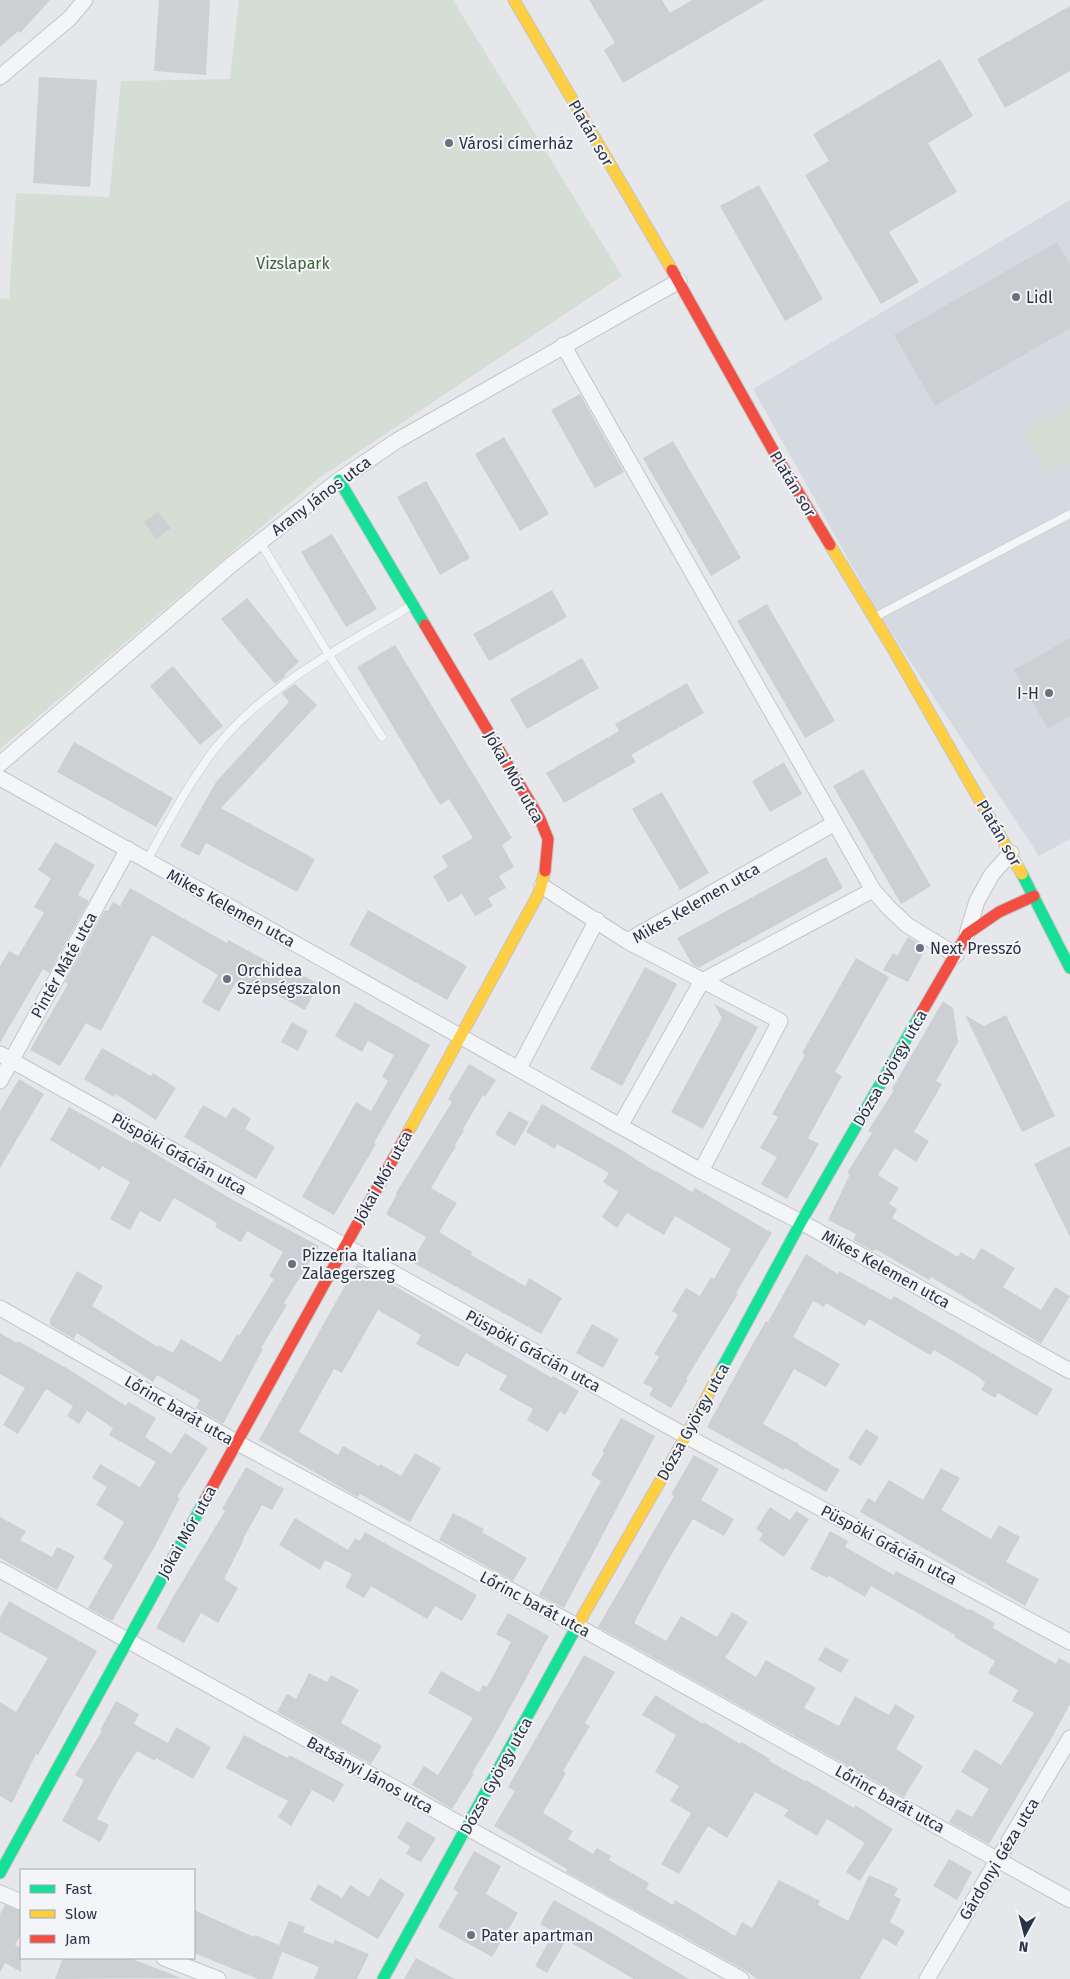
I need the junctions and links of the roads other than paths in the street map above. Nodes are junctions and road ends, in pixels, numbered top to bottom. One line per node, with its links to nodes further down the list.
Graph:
1 (86, 0): 3 (street)
2 (514, 0): 4 (street, Platán sor)
3 (0, 77)
4 (679, 281): 5 (street, Arany János utca); 10 (street, Platán sor)
5 (563, 346): 6 (street, Arany János utca); 15 (street)
6 (339, 480): 8 (street, Arany János utca); 9 (street, Jókai Mór utca)
7 (1070, 514): 10 (lane)
8 (260, 542): 11 (lane); 13 (street, Arany János utca)
9 (412, 605): 11 (lane); 19 (street, Jókai Mór utca)
10 (873, 618): 17 (street, Platán sor)
11 (329, 655): 12 (lane); 18 (lane)
12 (382, 737)
13 (0, 764)
14 (0, 778): 16 (street, Mikes Kelemen utca)
15 (835, 824): 20 (street); 24 (street, Mikes Kelemen utca)
16 (128, 849): 18 (street, Mikes Kelemen utca); 29 (street, Pintér Máté utca)
17 (1011, 853): 21 (street, Platán sor); 23 (street)
18 (147, 860): 28 (street, Mikes Kelemen utca)
19 (542, 886): 22 (street); 28 (street, Jókai Mór utca)
20 (873, 890): 25 (street); 27 (street)
21 (1034, 896): 23 (street, Dózsa György utca); 26 (street, Platán sor)
22 (597, 920): 24 (street); 30 (street)
23 (967, 934): 25 (street, Dózsa György utca)
24 (627, 940): 27 (street, Mikes Kelemen utca)
25 (956, 955): 34 (street, Dózsa György utca)
26 (1070, 968)
27 (702, 981): 32 (street); 33 (street, Mikes Kelemen utca)
28 (460, 1036): 30 (street, Mikes Kelemen utca); 35 (street, Jókai Mór utca)
29 (6, 1057): 31 (street, Pintér Máté utca); 35 (street, Püspöki Grácián utca)
30 (519, 1068): 32 (street, Mikes Kelemen utca)
31 (0, 1081)
32 (620, 1126): 33 (street, Mikes Kelemen utca)
33 (701, 1171): 34 (street, Mikes Kelemen utca)
34 (801, 1222): 37 (street, Mikes Kelemen utca); 38 (street, Dózsa György utca)
35 (345, 1246): 38 (street, Püspöki Grácián utca); 39 (street, Jókai Mór utca)
36 (0, 1308): 39 (street, Lőrinc barát utca)
37 (1070, 1371)
38 (686, 1436): 41 (street, Dózsa György utca); 43 (street, Püspöki Grácián utca)
39 (236, 1442): 41 (street, Lőrinc barát utca); 42 (street, Jókai Mór utca)
40 (0, 1570): 42 (street, Batsányi János utca)
41 (577, 1626): 45 (street, Dózsa György utca); 46 (street, Lőrinc barát utca)
42 (128, 1641): 45 (street, Batsányi János utca); 47 (street, Jókai Mór utca)
43 (1070, 1642)
44 (1070, 1738): 46 (street, Gárdonyi Géza utca)
45 (467, 1828): 53 (street, Dózsa György utca); 54 (street, Batsányi János utca)
46 (999, 1860): 49 (street, Lőrinc barát utca); 55 (street, Gárdonyi Géza utca)
47 (0, 1873)
48 (0, 1893): 50 (street)
49 (1070, 1900)
50 (20, 1902)
51 (167, 1959): 52 (street)
52 (218, 1979)
53 (383, 1979)
54 (741, 1979)
55 (927, 1979)

